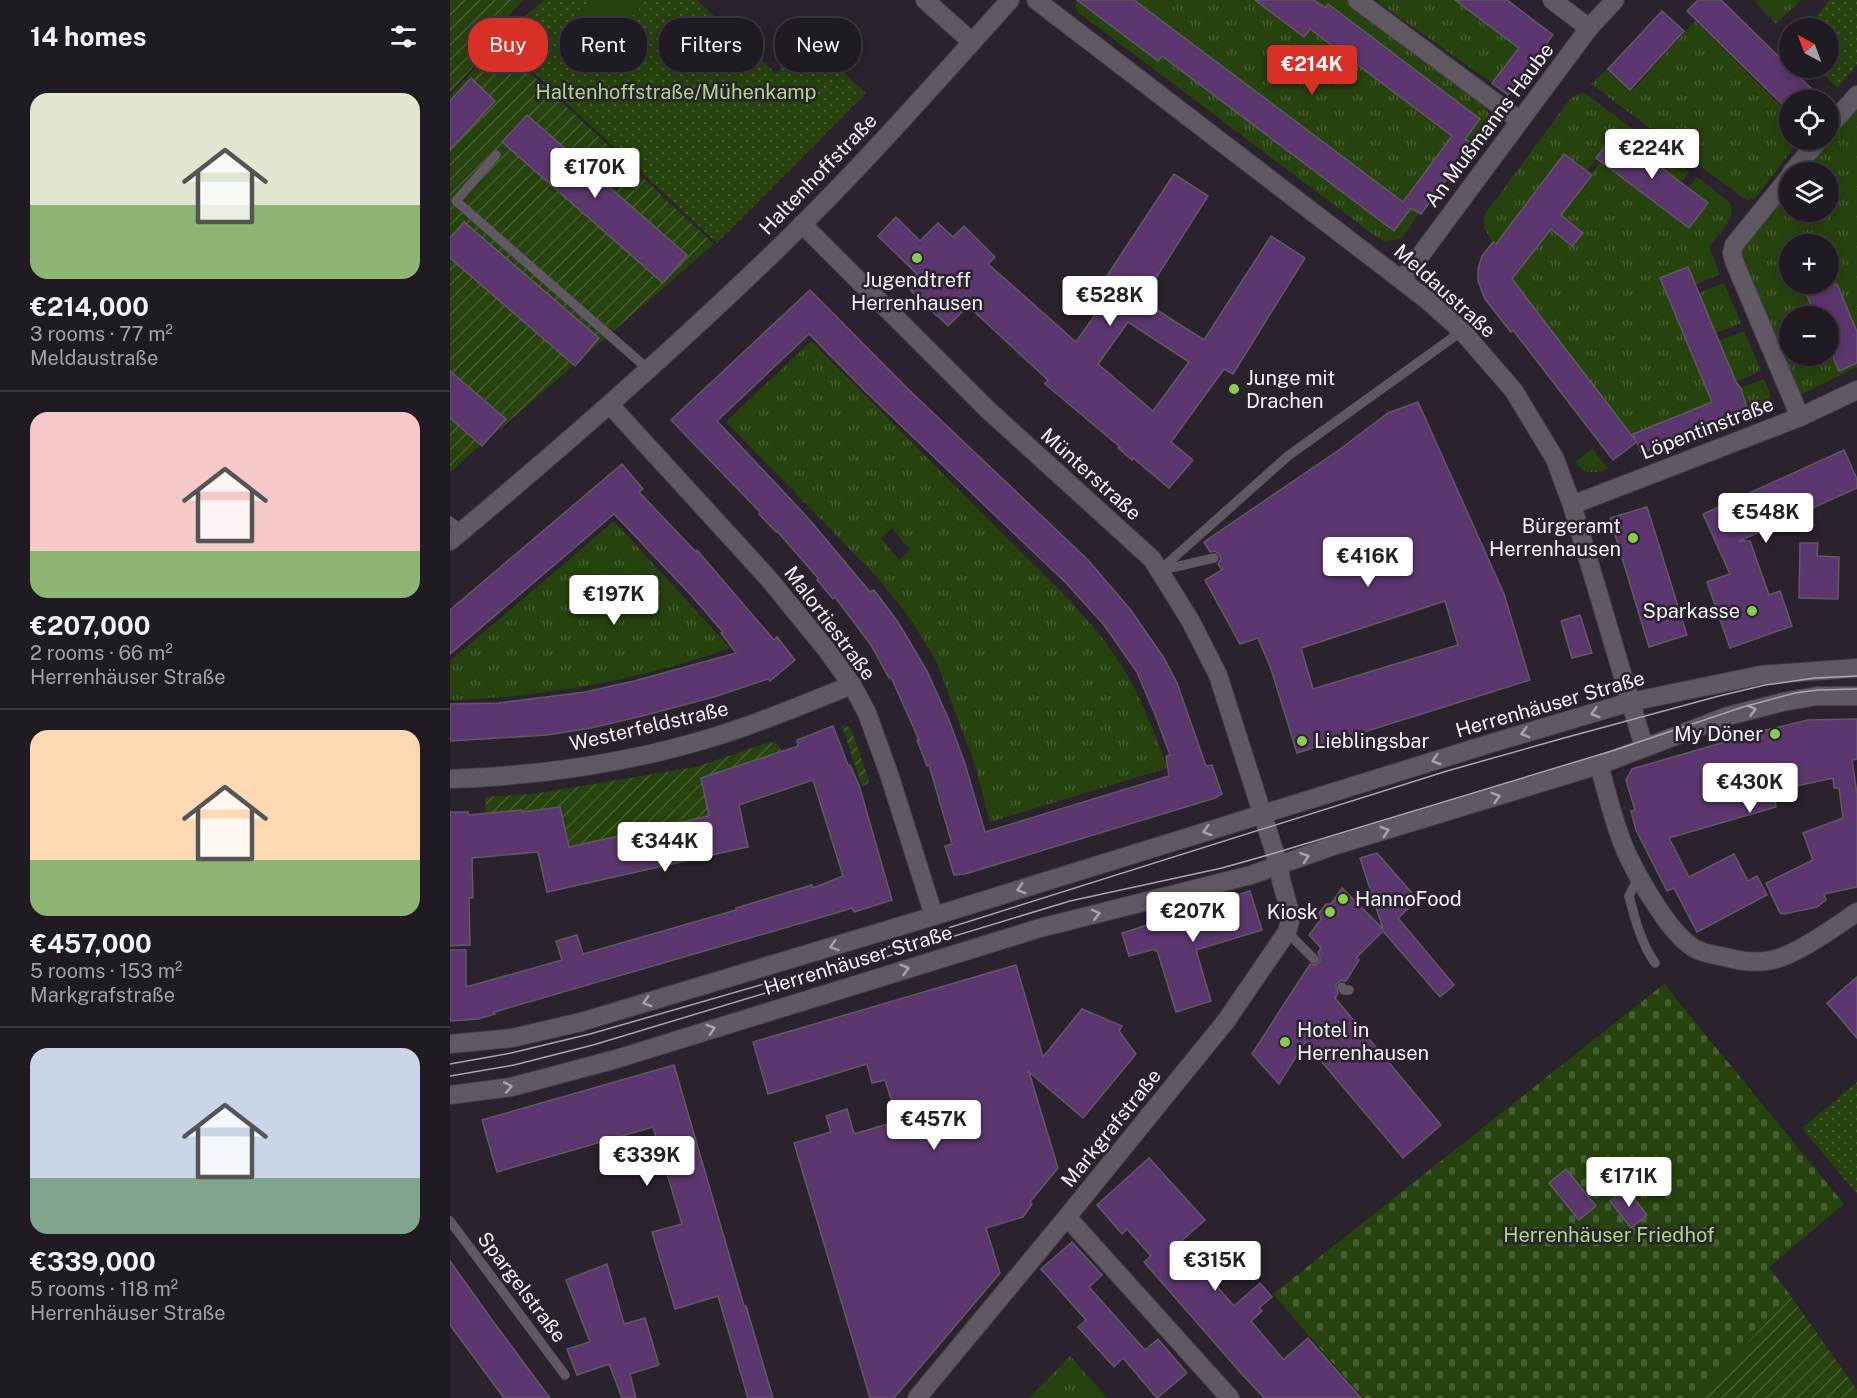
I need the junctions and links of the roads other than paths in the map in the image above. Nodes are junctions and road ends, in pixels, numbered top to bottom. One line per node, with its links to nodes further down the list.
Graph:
1 (925, 0): 8 (street)
2 (1010, 0): 8 (street, Haltenhoffstraße)
3 (1036, 0): 17 (street, Meldaustraße)
4 (1357, 0): 11 (street)
5 (1552, 0): 7 (street)
6 (1615, 0): 7 (street, An Mußmanns Haube)
7 (1589, 28): 11 (street, An Mußmanns Haube)
8 (972, 42): 16 (street, Haltenhoffstraße)
9 (1857, 95): 10 (street)
10 (1839, 115)
11 (1520, 120): 17 (street, An Mußmanns Haube)
12 (1811, 150): 14 (street)
13 (496, 155): 19 (lane)
14 (1801, 162)
15 (1779, 189): 22 (street)
16 (802, 224): 19 (street, Haltenhoffstraße); 26 (street, Münterstraße)
17 (1402, 280): 18 (street, Meldaustraße)
18 (1462, 331): 23 (street, Meldaustraße); 26 (lane)
19 (648, 369): 21 (street, Haltenhoffstraße)
20 (1857, 390): 22 (street, Löpentinstraße)
21 (610, 405): 24 (street, Haltenhoffstraße); 28 (street, Malortiestraße)
22 (1800, 417): 23 (street, Löpentinstraße)
23 (1572, 505): 30 (street, Meldaustraße)
24 (454, 531)
25 (1214, 558): 26 (lane)
26 (1160, 570): 34 (street, Münterstraße)
27 (1857, 668): 30 (street, Herrenhäuser Straße)
28 (852, 685): 33 (street, Westerfeldstraße); 38 (street, Malortiestraße)
29 (1857, 696): 31 (street, Herrenhäuser Straße, one-way to 29)
30 (1630, 702): 31 (street, Meldaustraße); 34 (street, Herrenhäuser Straße, one-way to 34)
31 (1644, 747): 32 (street, Herrenhäuser Straße)
32 (1599, 765): 35 (street, Herrenhäuser Straße, one-way to 32); 36 (street)
33 (450, 779)
34 (1263, 815): 35 (street); 38 (street, Herrenhäuser Straße, one-way to 38)
35 (1279, 866): 39 (street); 43 (street, Herrenhäuser Straße, one-way to 35)
36 (1639, 876): 37 (street); 41 (lane)
37 (1857, 912)
38 (934, 916): 42 (street, Herrenhäuser Straße, one-way to 42)
39 (1287, 932): 40 (lane); 44 (street, Markgrafstraße)
40 (1314, 959)
41 (1655, 963)
42 (450, 1044)
43 (450, 1095)
44 (1067, 1217): 47 (street, Markgrafstraße); 48 (street)
45 (450, 1221): 46 (lane, Spargelstraße)
46 (565, 1375)
47 (917, 1398)
48 (1230, 1398)

